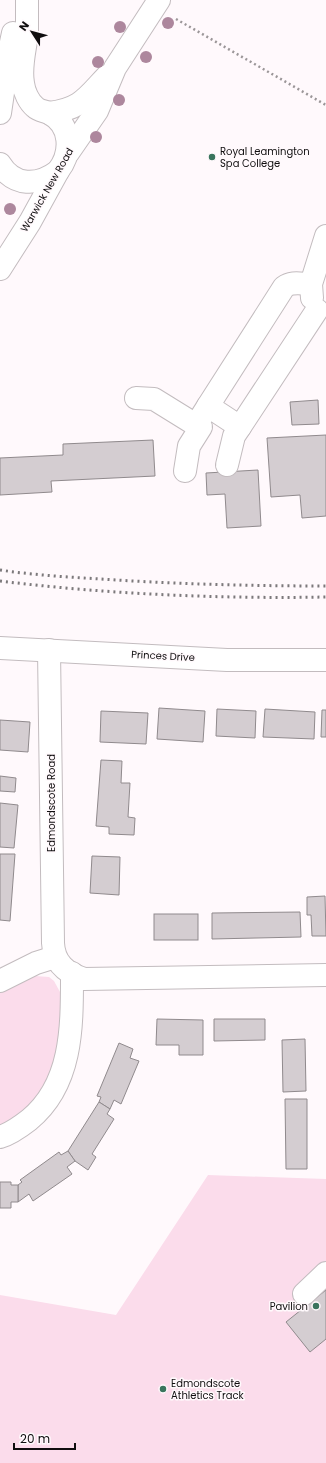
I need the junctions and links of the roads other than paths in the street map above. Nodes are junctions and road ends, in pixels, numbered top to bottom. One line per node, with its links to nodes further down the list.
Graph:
1 (22, 0): 6 (street)
2 (27, 0): 5 (street)
3 (159, 0): 4 (street, Warwick New Road)
4 (115, 68): 5 (street, Warwick New Road); 8 (street, Warwick New Road)
5 (43, 111): 7 (street, Warwick New Road); 8 (street)
6 (0, 113)
7 (0, 127)
8 (63, 162): 9 (street); 11 (street, Warwick New Road)
9 (0, 164)
10 (326, 236): 12 (street)
11 (0, 269)
12 (310, 284): 13 (street); 15 (street)
13 (322, 314): 17 (street)
14 (136, 398): 16 (street)
15 (208, 406): 16 (street); 17 (street)
16 (196, 424): 19 (street)
17 (240, 427): 18 (street)
18 (227, 465)
19 (185, 471)
20 (0, 648): 21 (street, Princes Drive)
21 (49, 650): 22 (street, Princes Drive); 23 (street, Edmondscote Road)
22 (326, 660)
23 (55, 957): 24 (street); 26 (street)
24 (72, 974): 25 (street); 27 (street)
25 (326, 975)
26 (0, 981)
27 (0, 1137)
28 (326, 1273): 29 (street)
29 (304, 1294)

